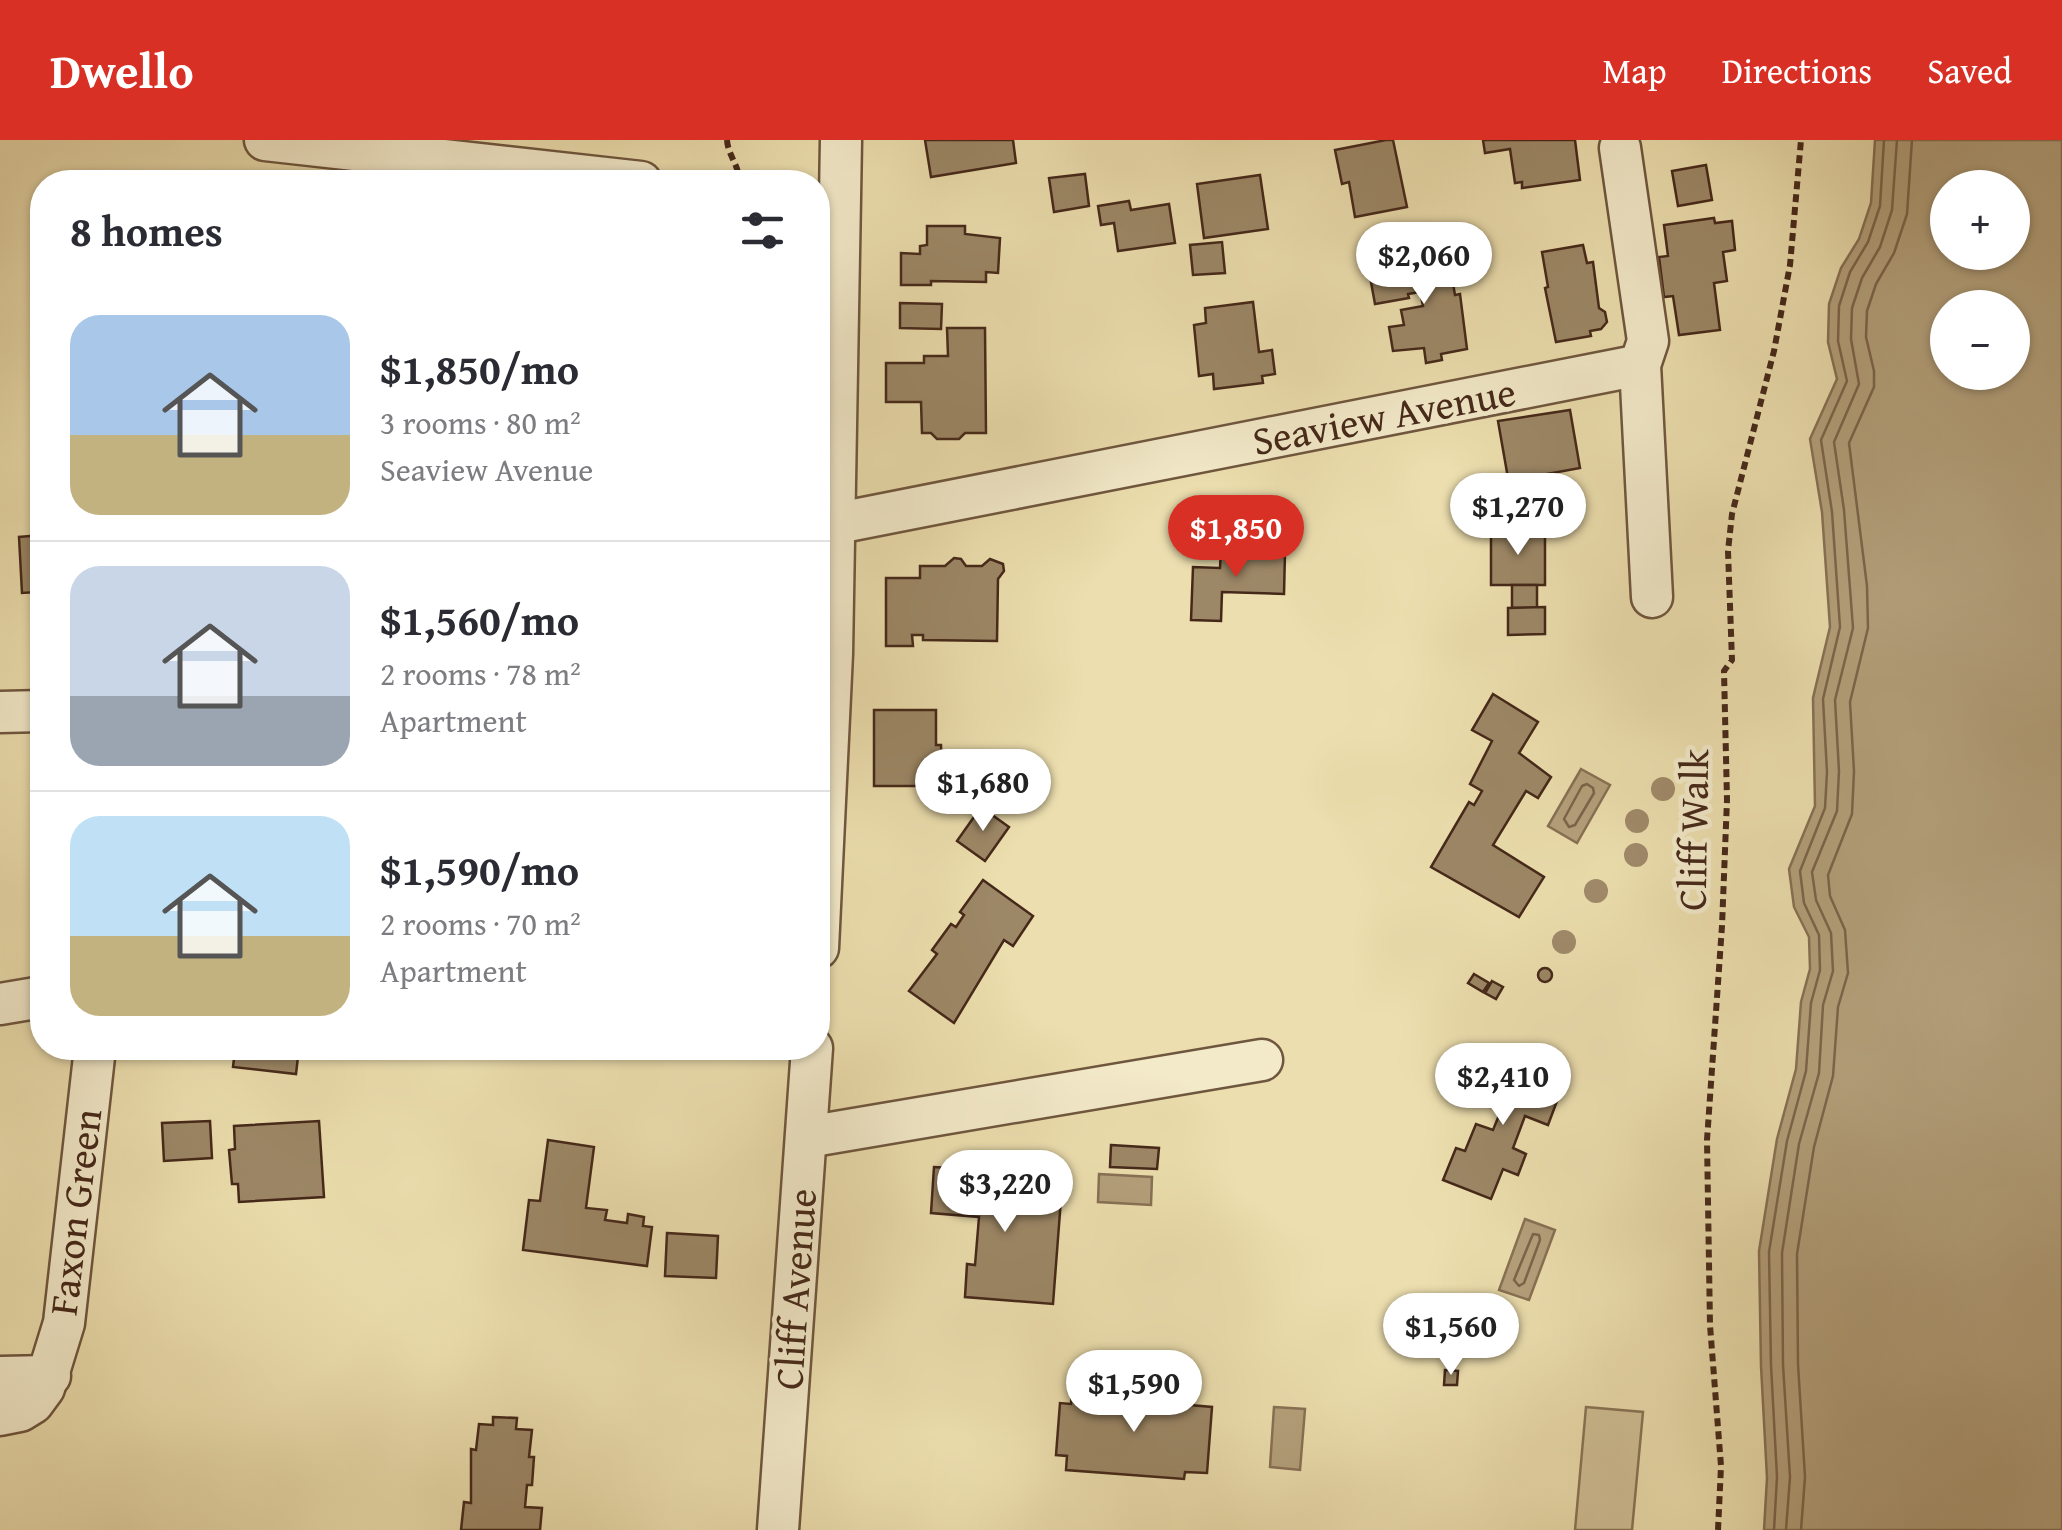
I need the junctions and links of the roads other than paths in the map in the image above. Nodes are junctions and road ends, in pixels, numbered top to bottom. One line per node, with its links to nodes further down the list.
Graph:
1 (266, 140): 4 (street)
2 (840, 140): 5 (street)
3 (1620, 148): 7 (street)
4 (534, 170)
5 (830, 192)
6 (830, 331): 8 (street)
7 (1640, 366): 8 (street, Seaview Avenue); 10 (street)
8 (833, 524): 9 (street)
9 (830, 573)
10 (1652, 597)
11 (30, 711): 12 (street)
12 (0, 712)
13 (30, 999): 14 (street)
14 (0, 1004)
15 (94, 1060): 19 (street, Faxon Green)
16 (811, 1060): 18 (street, Cliff Avenue)
17 (1262, 1060): 18 (street)
18 (807, 1137): 22 (street, Cliff Avenue)
19 (50, 1376): 20 (street); 21 (street, Faxon Green)
20 (0, 1377)
21 (0, 1415)
22 (778, 1530)

